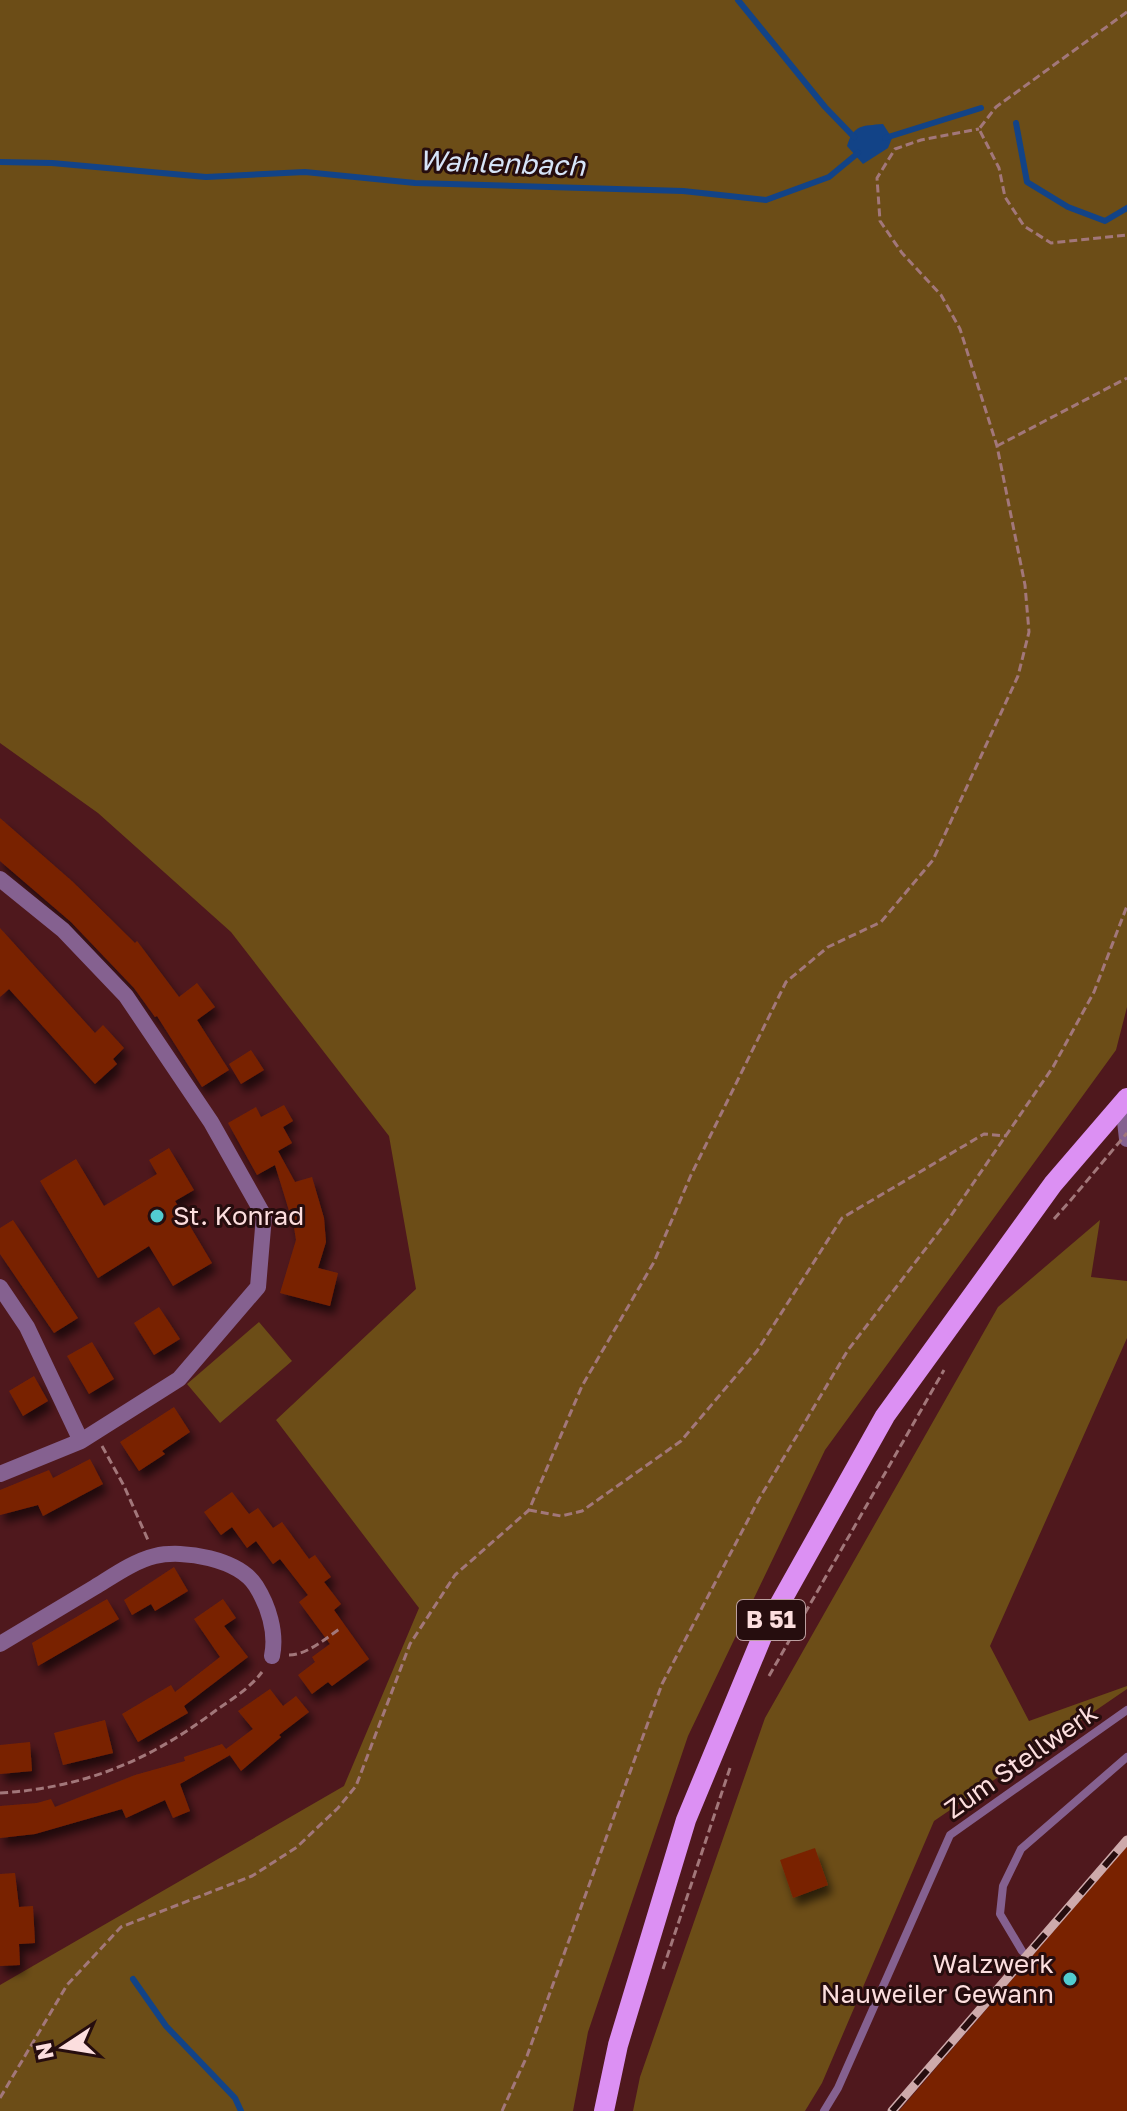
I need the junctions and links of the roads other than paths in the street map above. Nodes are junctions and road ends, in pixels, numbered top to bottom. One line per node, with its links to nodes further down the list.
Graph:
1 (0, 879): 6 (street)
2 (1127, 1098): 13 (main road, B 51)
3 (1127, 1108): 4 (street)
4 (1127, 1136)
5 (0, 1287): 6 (street)
6 (87, 1437): 7 (street)
7 (0, 1474)
8 (0, 1644): 9 (street)
9 (272, 1656)
10 (1127, 1710): 14 (lane, Zum Stellwerk)
11 (1127, 1757): 12 (lane)
12 (1022, 1951)
13 (604, 2111)
14 (824, 2111)

